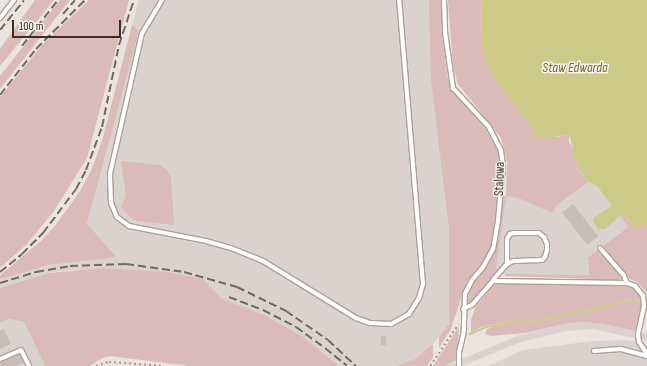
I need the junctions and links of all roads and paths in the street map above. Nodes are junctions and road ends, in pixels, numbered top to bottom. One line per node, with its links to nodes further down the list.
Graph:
1 (14, 0): 5 (lane)
2 (162, 0): 3 (lane)
3 (399, 0)
4 (444, 0): 10 (lane, Stalowa)
5 (0, 18)
6 (600, 248): 9 (lane)
7 (507, 264): 7 (lane); 8 (lane)
8 (493, 281): 9 (lane); 10 (lane)
9 (627, 283): 13 (lane)
10 (463, 309): 11 (lane, Stalowa)
11 (464, 318): 18 (path); 19 (lane, Stalowa)
12 (594, 351): 13 (lane)
13 (647, 355)
14 (0, 359): 15 (lane)
15 (29, 366)
16 (96, 366): 17 (path)
17 (164, 366)
18 (430, 366)
19 (459, 366)

